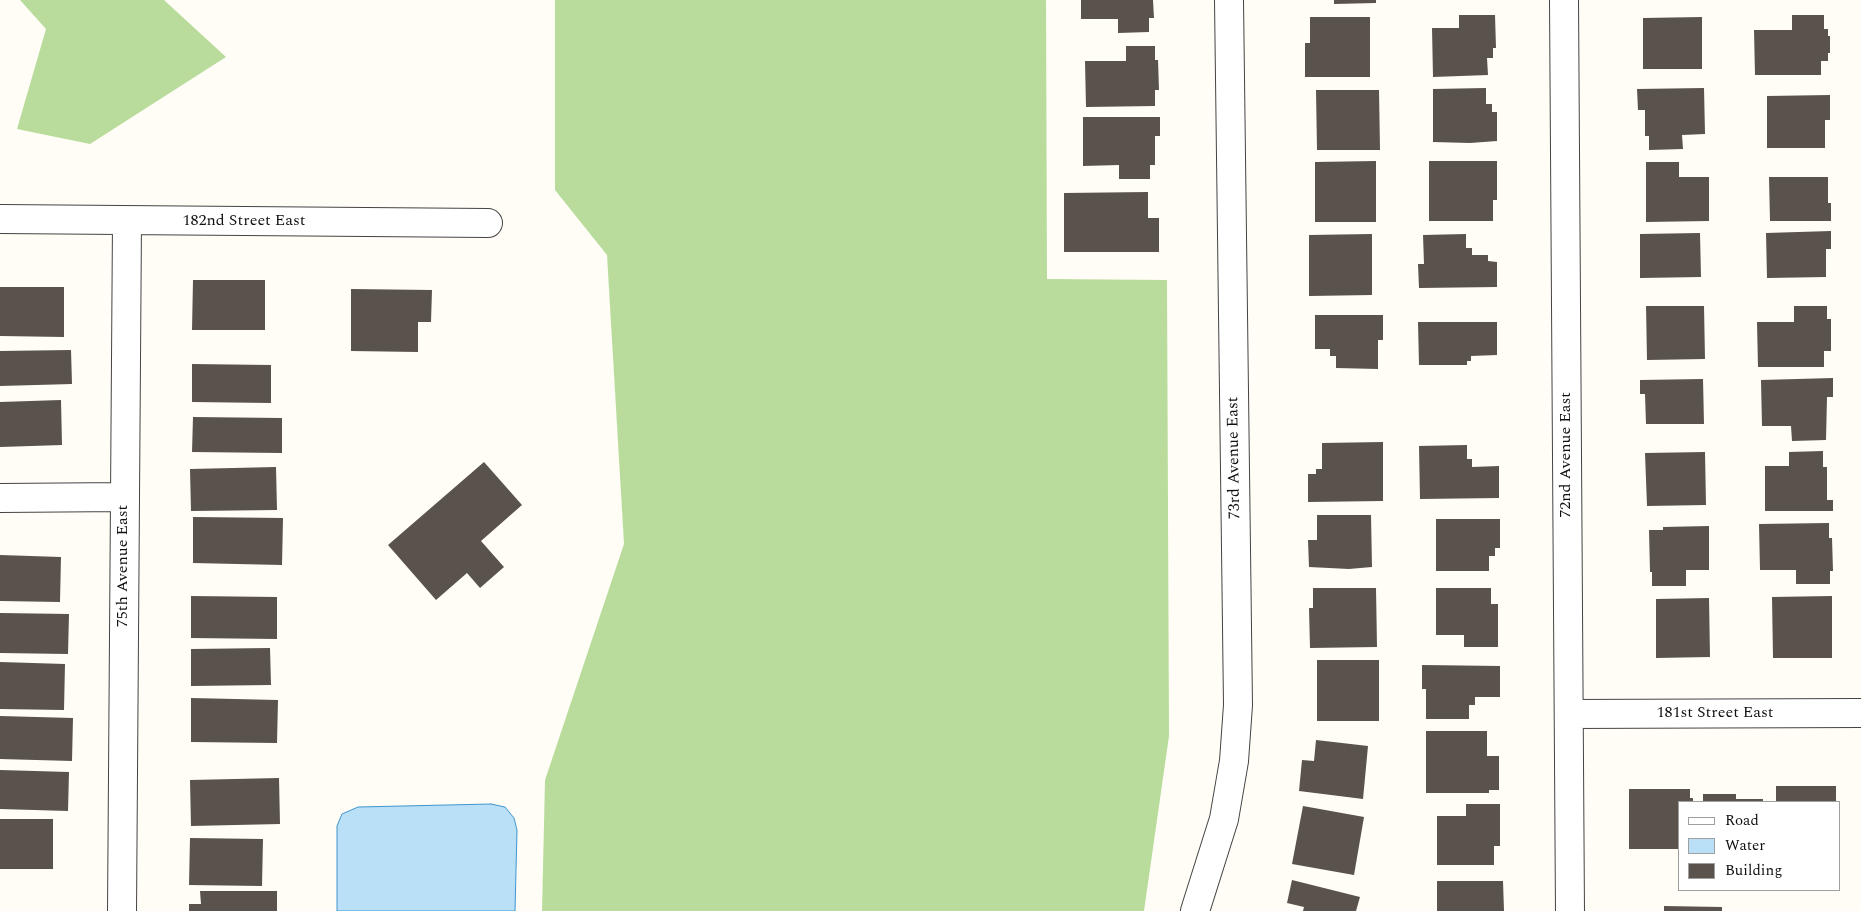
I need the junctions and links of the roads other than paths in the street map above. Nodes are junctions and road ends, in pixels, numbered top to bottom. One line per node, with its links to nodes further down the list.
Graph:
1 (1229, 0): 11 (street, 73rd Avenue East)
2 (1564, 0): 9 (street, 72nd Avenue East)
3 (0, 219): 4 (street, 182nd Street East)
4 (127, 221): 5 (street, 182nd Street East); 6 (street, 75th Avenue East)
5 (488, 223)
6 (124, 497): 7 (street); 10 (street, 75th Avenue East)
7 (0, 498)
8 (1861, 713): 9 (street, 181st Street East)
9 (1568, 714): 12 (street, 72nd Avenue East)
10 (122, 911)
11 (1194, 911)
12 (1570, 911)

